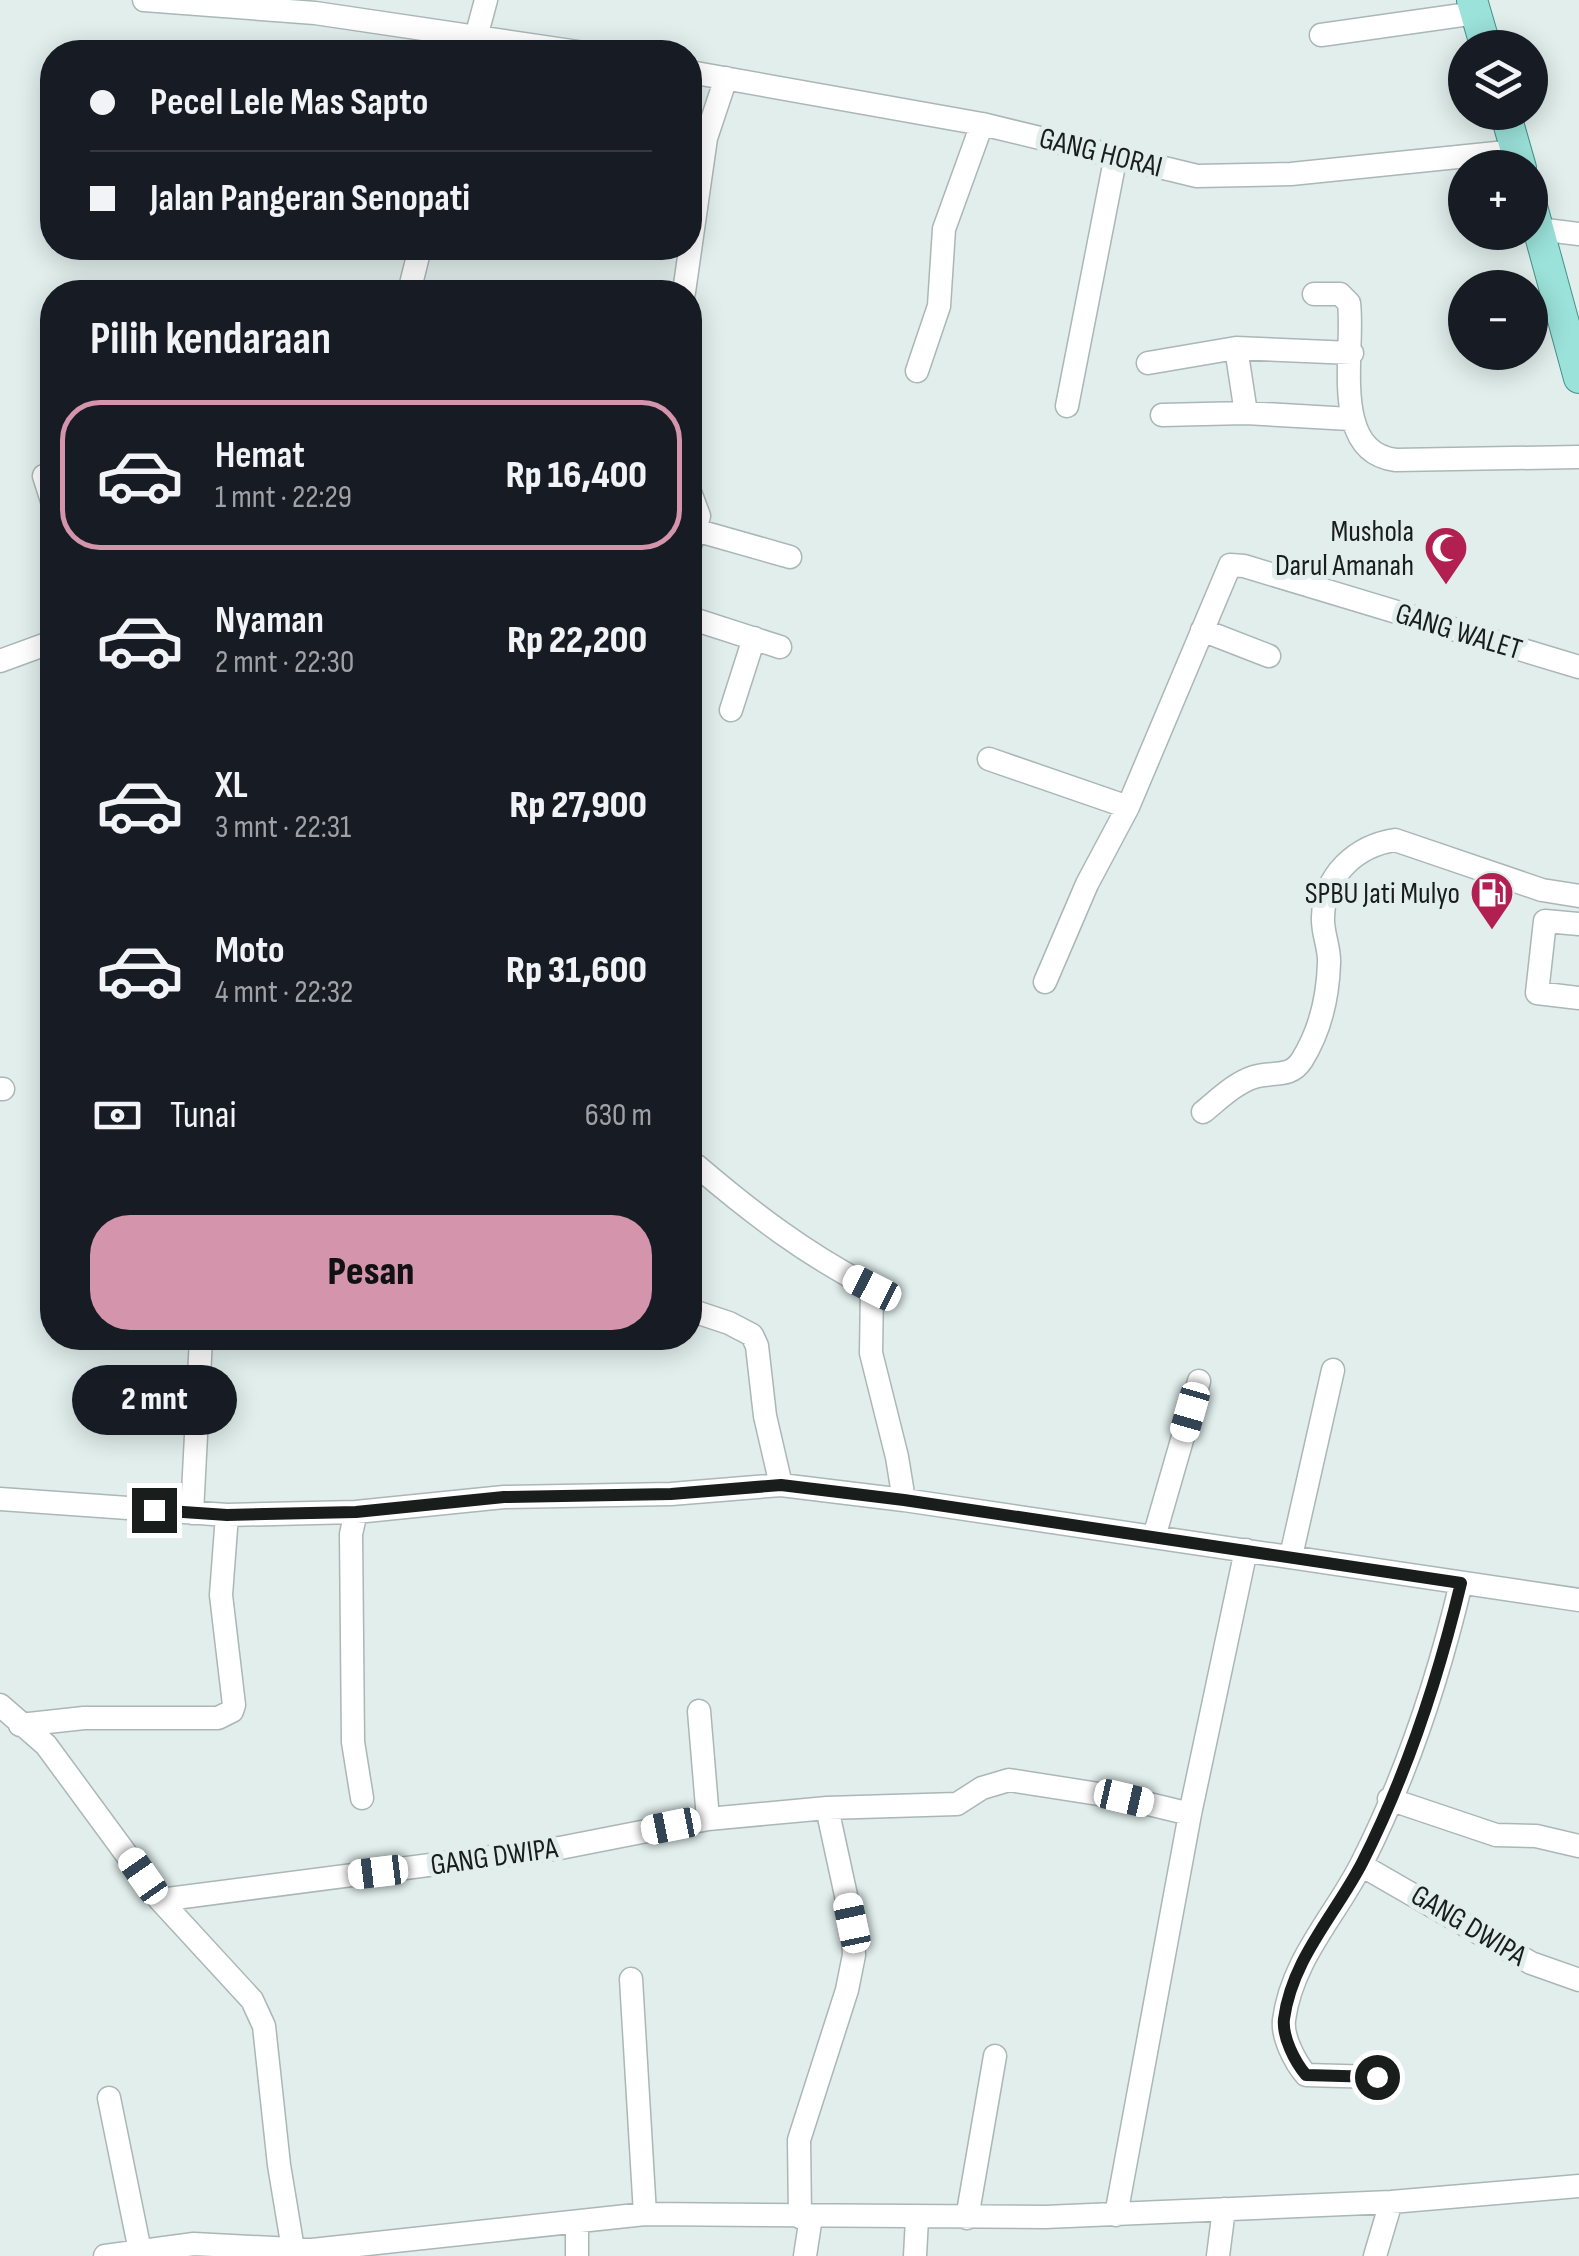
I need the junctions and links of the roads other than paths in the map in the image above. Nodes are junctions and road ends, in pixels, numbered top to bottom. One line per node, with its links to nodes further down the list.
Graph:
1 (144, 0): 3 (street)
2 (486, 0): 7 (street)
3 (249, 4): 6 (street)
4 (1474, 6): 5 (street)
5 (1322, 35)
6 (460, 40)
7 (475, 40)
8 (702, 74): 9 (street, GANG HORAI)
9 (726, 78): 10 (street, GANG HORAI); 13 (street)
10 (982, 124): 11 (street, GANG HORAI); 21 (street)
11 (1116, 155): 12 (street, GANG HORAI); 23 (street)
12 (1448, 164)
13 (702, 166)
14 (1548, 220): 15 (street)
15 (1579, 234)
16 (1544, 250): 22 (main road)
17 (1314, 294): 19 (street)
18 (1236, 348): 19 (street); 20 (street); 24 (street)
19 (1352, 353): 26 (street)
20 (1148, 363)
21 (916, 371)
22 (1579, 378)
23 (1067, 406)
24 (1246, 413): 25 (street); 26 (street)
25 (1162, 414)
26 (1350, 419): 27 (street)
27 (1579, 457)
28 (702, 540): 29 (street)
29 (790, 558)
30 (702, 622): 32 (street)
31 (1202, 630): 35 (street); 37 (street, GANG WALET); 40 (street)
32 (754, 638): 34 (street); 38 (street)
33 (40, 646): 36 (street)
34 (780, 646)
35 (1269, 656)
36 (1, 658)
37 (1579, 668)
38 (731, 710)
39 (989, 759): 40 (street)
40 (1128, 807): 43 (street)
41 (1579, 896): 45 (street)
42 (1579, 924): 44 (street)
43 (1045, 982)
44 (1579, 998)
45 (1203, 1112)
46 (702, 1173): 53 (street)
47 (702, 1314): 51 (street)
48 (200, 1350): 55 (street)
49 (1333, 1370): 59 (street)
50 (1200, 1381): 57 (street)
51 (781, 1485): 53 (street); 54 (street)
52 (0, 1499): 55 (street)
53 (904, 1500): 57 (street)
54 (356, 1512): 56 (street); 65 (street)
55 (192, 1513): 56 (street)
56 (227, 1515): 64 (street)
57 (1154, 1537): 58 (street)
58 (1246, 1550): 59 (street); 68 (street)
59 (1291, 1556): 60 (street)
60 (1461, 1583): 61 (street); 66 (street)
61 (1579, 1600)
62 (0, 1706): 64 (street)
63 (699, 1710): 69 (street)
64 (20, 1725): 72 (street)
65 (362, 1798)
66 (1390, 1799): 70 (street); 71 (street)
67 (828, 1808): 68 (street, GANG DWIPA); 69 (street, GANG DWIPA); 83 (street)
68 (1190, 1814): 82 (street)
69 (708, 1819): 72 (street, GANG DWIPA)
70 (1579, 1846)
71 (1361, 1865): 74 (street, GANG DWIPA); 76 (street)
72 (160, 1900): 88 (street)
73 (631, 1979): 81 (street)
74 (1579, 1980)
75 (995, 2056): 84 (street)
76 (1377, 2077)
77 (110, 2098): 87 (street)
78 (1579, 2186): 79 (street)
79 (1391, 2202): 80 (street); 94 (street)
80 (1224, 2209): 82 (street); 93 (street)
81 (644, 2214): 83 (street); 86 (street)
82 (1116, 2215): 84 (street)
83 (806, 2217): 85 (street); 91 (street)
84 (967, 2218): 85 (street)
85 (917, 2219): 92 (street)
86 (576, 2223): 88 (street); 90 (street)
87 (152, 2252): 88 (street); 89 (street)
88 (306, 2252)
89 (105, 2256)
90 (577, 2256)
91 (805, 2256)
92 (915, 2256)
93 (1218, 2256)
94 (1375, 2256)

